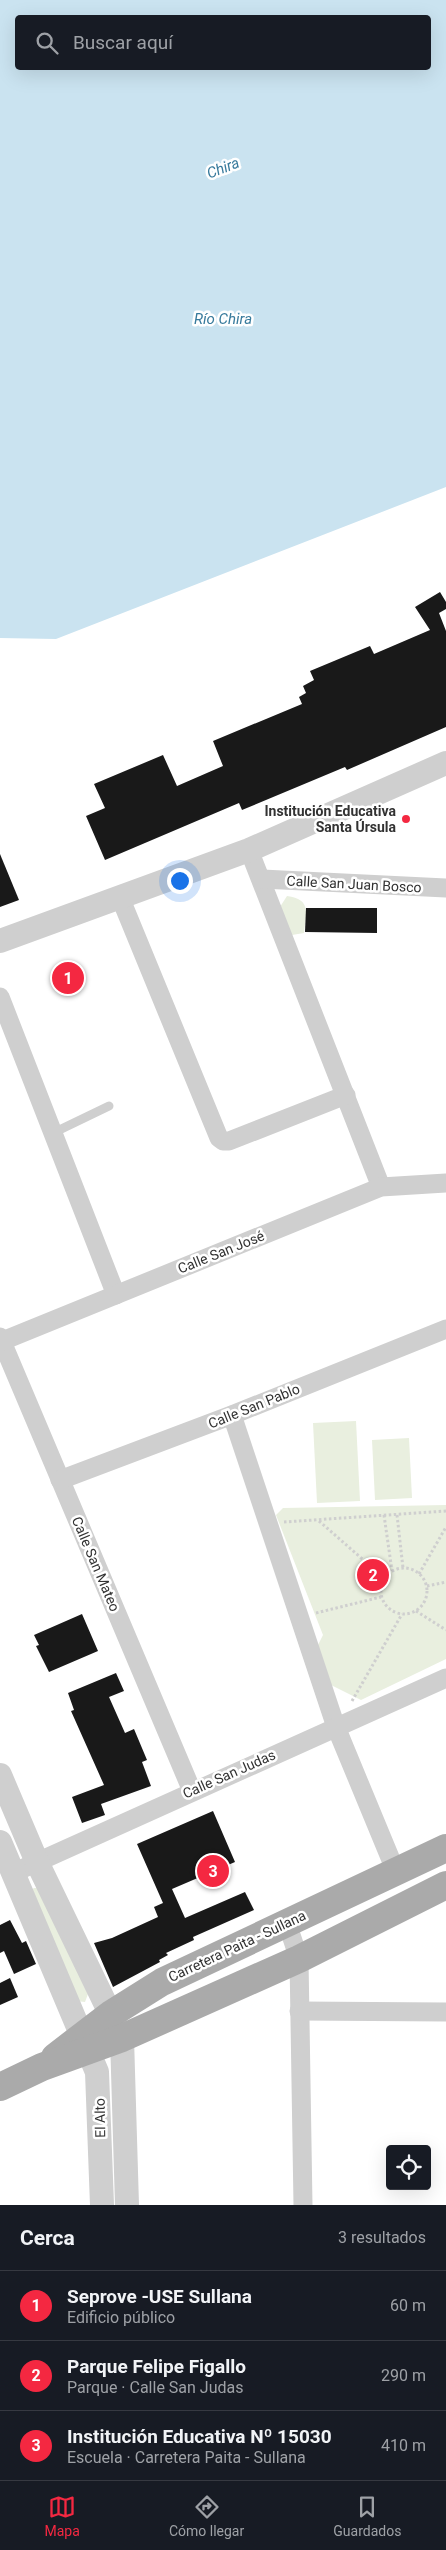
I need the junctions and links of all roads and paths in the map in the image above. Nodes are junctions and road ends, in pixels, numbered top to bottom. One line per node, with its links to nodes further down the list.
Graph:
1 (446, 763): 2 (street)
2 (249, 850): 3 (street); 5 (street)
3 (262, 879): 4 (street, Calle San Juan Bosco); 8 (street)
4 (446, 888)
5 (120, 897): 6 (street); 8 (street)
6 (0, 942)
7 (0, 997): 10 (street)
8 (346, 1095): 12 (street)
9 (109, 1106): 10 (lane)
10 (53, 1133): 13 (street)
11 (446, 1183): 12 (street, Calle San José)
12 (381, 1187): 13 (street, Calle San José)
13 (116, 1295): 15 (street, Calle San José)
14 (446, 1329): 16 (street, Calle San Pablo)
15 (1, 1340): 17 (street, Calle San Mateo)
16 (232, 1415): 17 (street, Calle San Pablo); 22 (street)
17 (60, 1480): 38 (street, Calle San Mateo)
18 (446, 1511): 19 (path)
19 (397, 1515): 20 (path); 24 (path)
20 (384, 1516): 21 (path); 25 (path)
21 (319, 1521): 22 (path); 27 (path)
22 (269, 1523): 33 (street)
23 (446, 1527): 26 (path)
24 (403, 1568): 25 (path); 26 (path)
25 (392, 1571): 27 (path)
26 (420, 1574): 29 (path)
27 (384, 1578): 30 (path)
28 (446, 1582): 29 (path)
29 (427, 1586): 31 (path)
30 (382, 1597): 32 (path); 33 (path)
31 (416, 1611): 32 (path); 34 (path)
32 (402, 1614): 36 (path)
33 (301, 1617): 36 (street)
34 (446, 1630)
35 (446, 1678): 36 (street, Calle San Judas)
36 (336, 1727): 38 (street, Calle San Judas); 42 (street)
37 (0, 1775): 41 (street)
38 (192, 1790): 41 (street, Calle San Judas)
39 (0, 1842): 43 (street, El Alto)
40 (446, 1848): 42 (main road, Carretera Paita - Sullana)
41 (37, 1862): 43 (street, Calle San Judas); 49 (street)
42 (396, 1872): 45 (main road, Carretera Paita - Sullana)
43 (13, 1873): 50 (street, El Alto)
44 (446, 1885): 46 (main road, Carretera Paita - Sullana)
45 (287, 1923): 46 (street); 49 (main road, Carretera Paita - Sullana)
46 (299, 1959): 47 (street); 49 (main road, Carretera Paita - Sullana)
47 (299, 2011): 48 (street); 54 (street)
48 (446, 2012)
49 (116, 2026): 50 (main road, Carretera Paita - Sullana); 53 (street, El Alto)
50 (86, 2043): 51 (main road, Carretera Paita - Sullana); 52 (street, El Alto)
51 (0, 2086)
52 (102, 2205)
53 (127, 2205)
54 (302, 2205)

